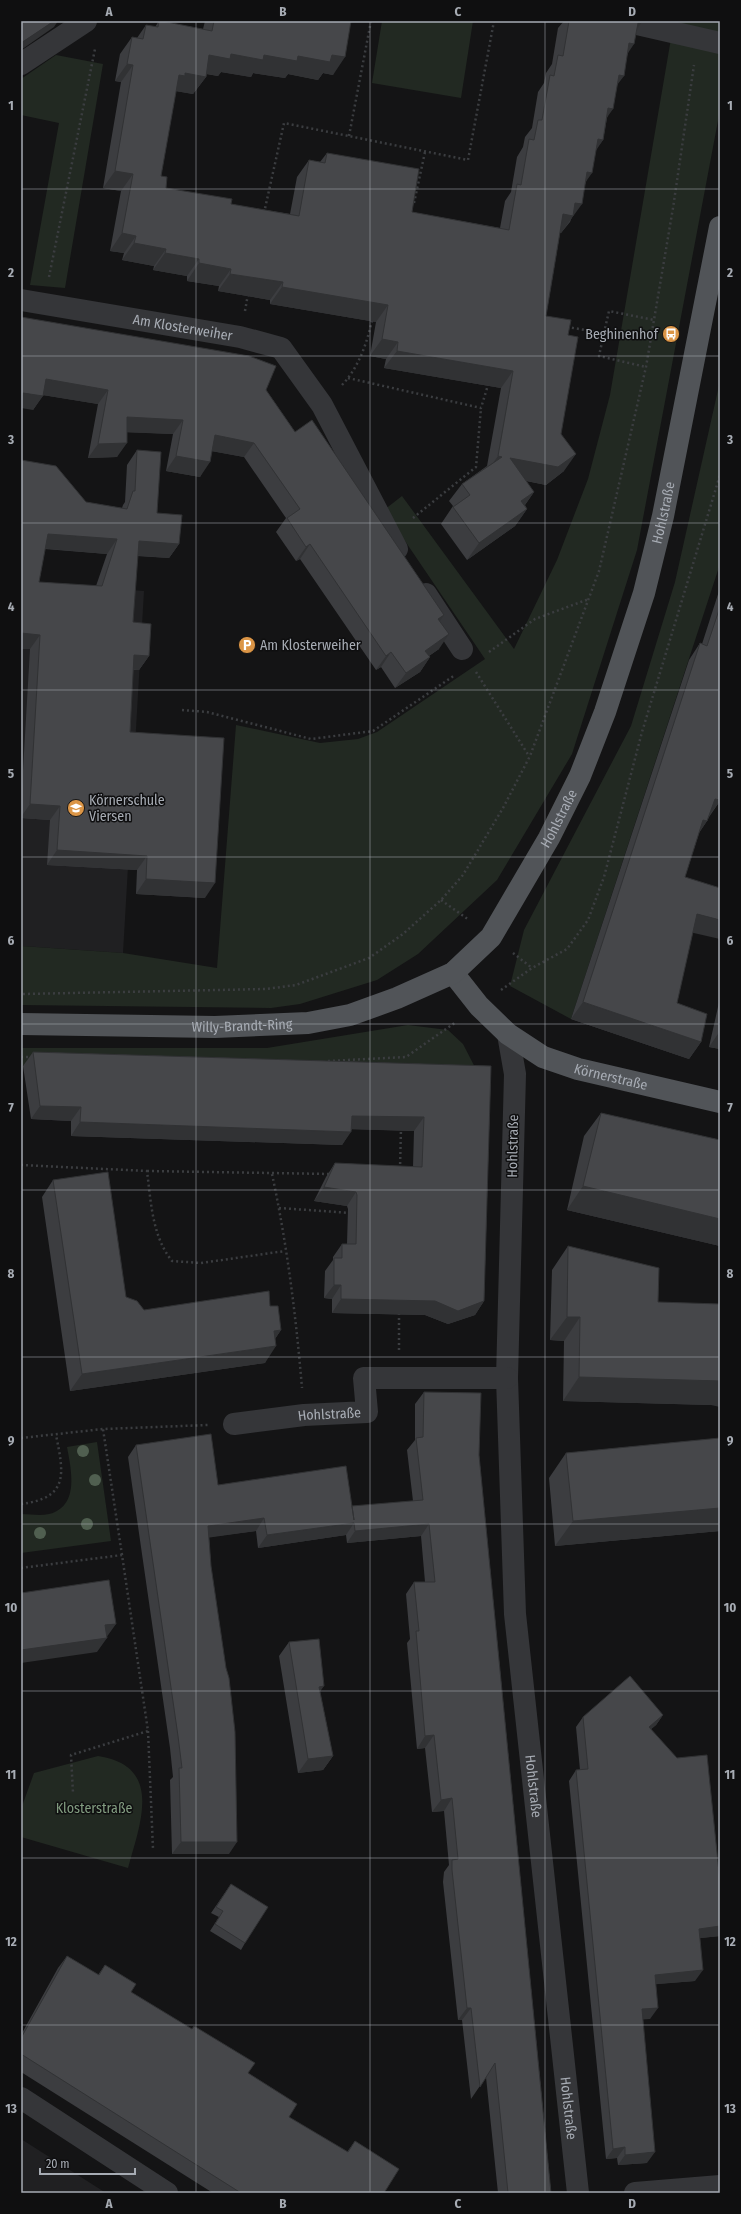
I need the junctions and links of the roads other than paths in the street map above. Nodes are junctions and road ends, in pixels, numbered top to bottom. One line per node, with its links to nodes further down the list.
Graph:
1 (86, 21): 4 (street)
2 (637, 24): 3 (street)
3 (720, 43)
4 (21, 64)
5 (720, 227): 8 (main road, Hohlstraße)
6 (21, 300): 7 (street, Am Klosterweiher)
7 (462, 649)
8 (453, 973): 9 (main road, Willy-Brandt-Ring); 10 (main road)
9 (21, 1024)
10 (508, 1034): 11 (main road, Körnerstraße); 12 (street, Hohlstraße)
11 (720, 1102)
12 (507, 1378): 13 (street, Hohlstraße); 17 (street, Hohlstraße)
13 (234, 1424)
14 (21, 2098): 16 (street)
15 (720, 2186): 18 (street)
16 (167, 2193)
17 (578, 2193)
18 (635, 2193)

